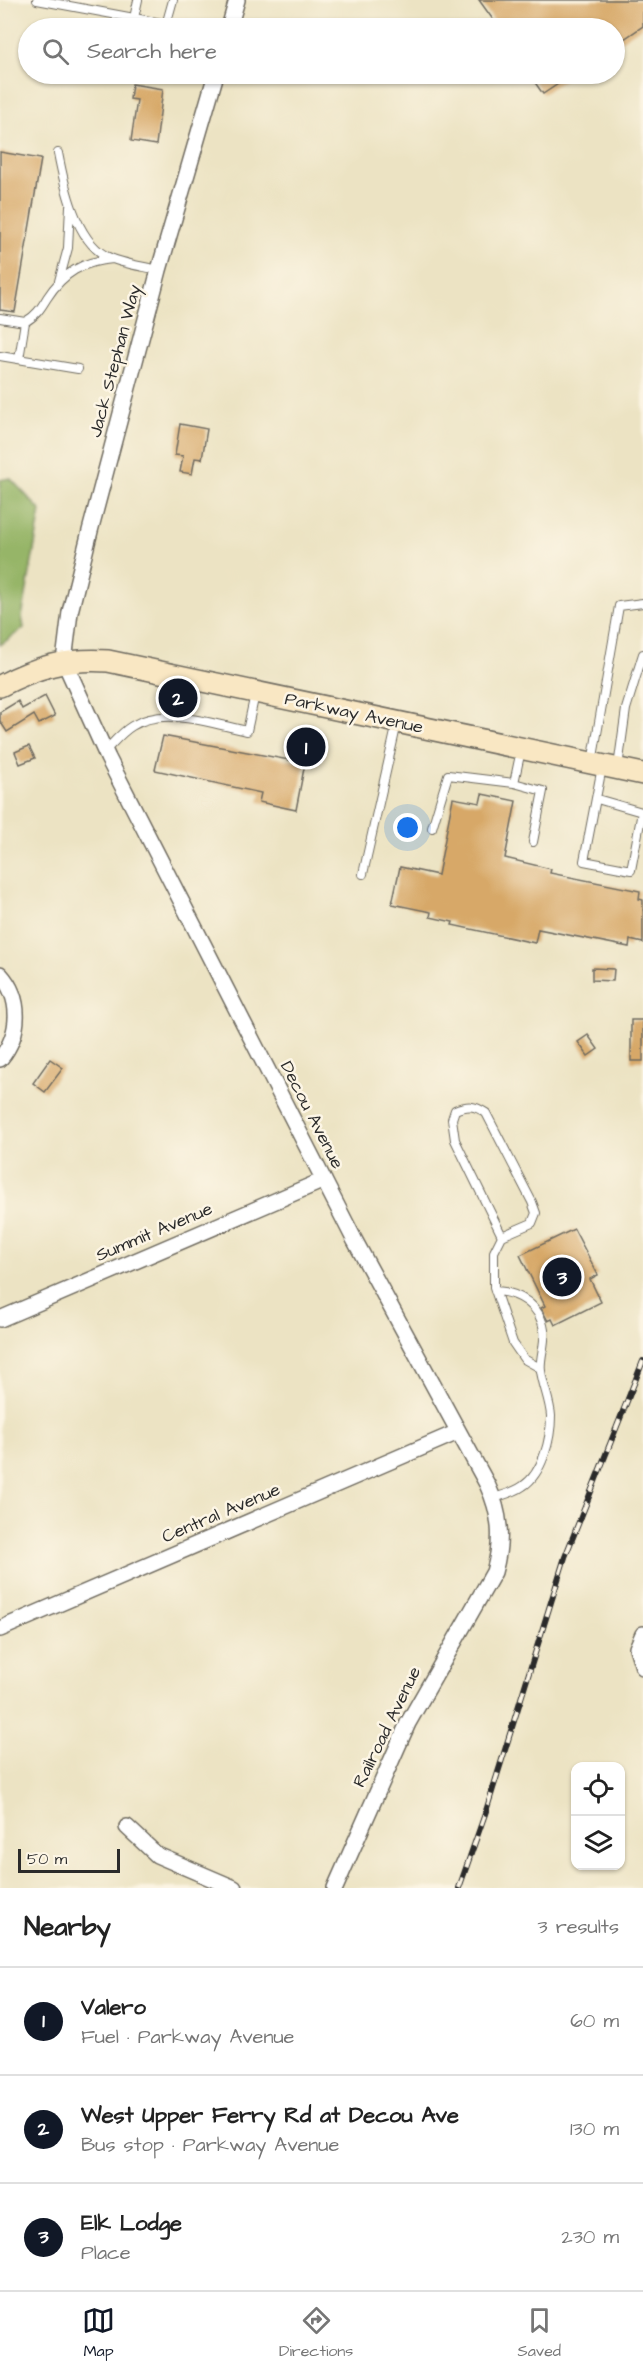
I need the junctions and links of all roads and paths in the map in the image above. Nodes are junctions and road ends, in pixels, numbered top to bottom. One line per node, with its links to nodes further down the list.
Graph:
1 (37, 0): 5 (lane)
2 (138, 0): 5 (lane)
3 (173, 0): 6 (lane)
4 (237, 0): 7 (street)
5 (134, 18)
6 (168, 18)
7 (232, 18)
8 (213, 84): 12 (street, Jack Stephan Way)
9 (58, 153): 10 (lane)
10 (71, 203): 11 (lane); 13 (lane)
11 (113, 259): 12 (lane); 13 (lane)
12 (159, 270): 21 (street, Jack Stephan Way)
13 (59, 281): 15 (lane)
14 (0, 318): 15 (lane)
15 (26, 322): 17 (lane)
16 (0, 356): 17 (lane)
17 (19, 359): 18 (lane)
18 (78, 369)
19 (643, 602): 27 (lane)
20 (643, 654): 27 (lane)
21 (64, 661): 22 (main road, Parkway Avenue); 23 (main road, Parkway Avenue); 26 (street, Decou Avenue)
22 (0, 686)
23 (256, 692): 24 (main road, Parkway Avenue); 26 (lane)
24 (398, 722): 25 (main road, Parkway Avenue); 33 (lane)
25 (522, 748): 27 (main road, Parkway Avenue); 29 (lane)
26 (105, 751): 36 (street, Decou Avenue)
27 (604, 766): 28 (main road, Parkway Avenue); 30 (lane)
28 (643, 774)
29 (514, 783): 31 (lane); 32 (lane)
30 (597, 799): 30 (lane)
31 (432, 828)
32 (533, 842)
33 (363, 874)
34 (0, 974): 35 (street)
35 (0, 1059)
36 (324, 1180): 39 (street, Summit Avenue); 41 (street, Decou Avenue)
37 (502, 1236): 37 (lane); 38 (lane)
38 (495, 1292): 40 (lane); 40 (lane)
39 (0, 1319)
40 (540, 1368): 42 (lane)
41 (458, 1432): 42 (street, Decou Avenue); 44 (street, Central Avenue)
42 (494, 1498): 43 (street, Decou Avenue)
43 (485, 1589): 49 (street, Railroad Avenue)
44 (0, 1629)
45 (643, 1634): 46 (street)
46 (643, 1667)
47 (127, 1827): 48 (street)
48 (234, 1888)
49 (335, 1888)

